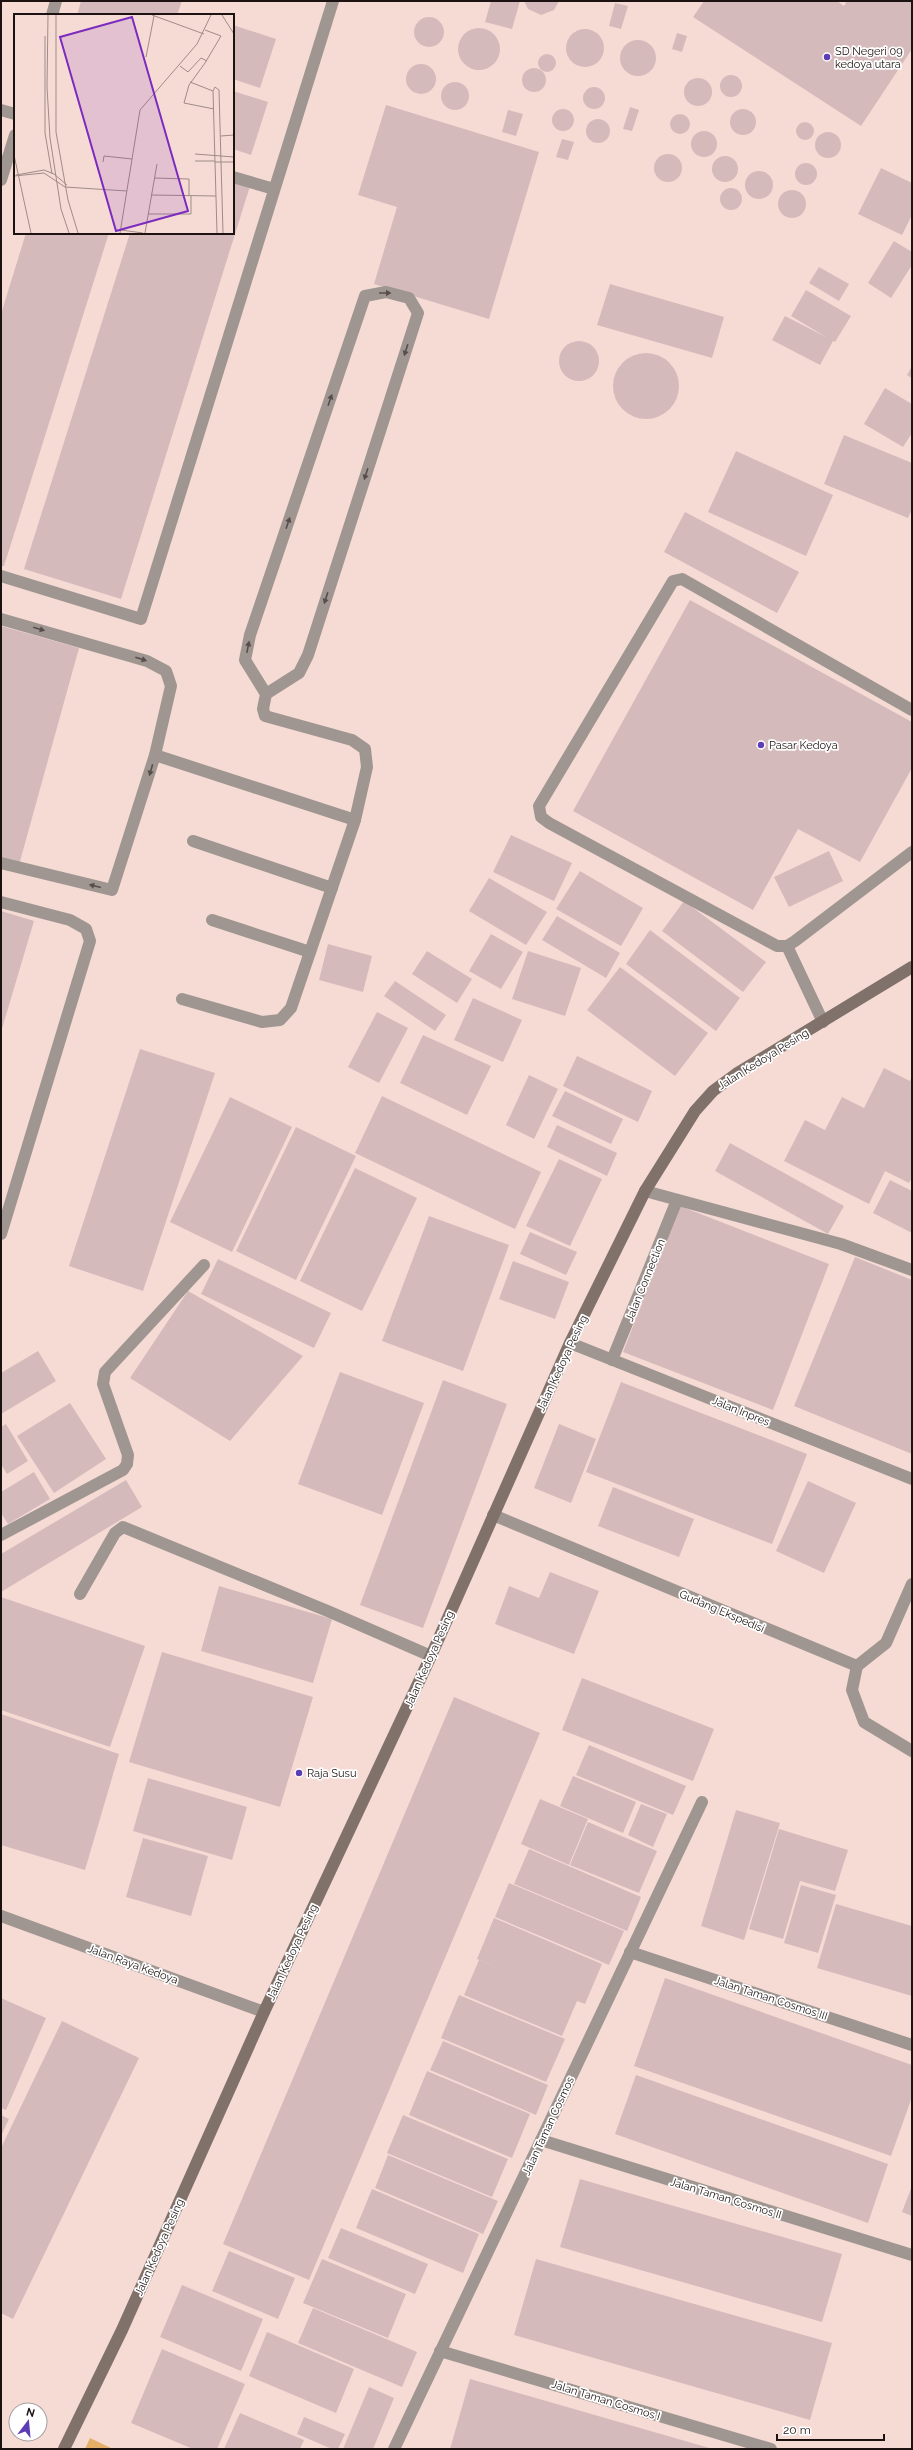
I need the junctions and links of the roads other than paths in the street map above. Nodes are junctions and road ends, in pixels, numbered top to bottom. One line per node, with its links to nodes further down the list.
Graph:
1 (56, 1): 3 (street)
2 (333, 1): 9 (street)
3 (52, 14)
4 (1, 110): 5 (street)
5 (14, 114)
6 (14, 138): 8 (street)
7 (234, 177): 9 (street)
8 (1, 180)
9 (274, 189): 10 (street)
10 (1, 576)
11 (1, 619): 14 (street, one-way to 14)
12 (266, 694): 12 (street, one-way to 12); 15 (street)
13 (912, 710): 22 (street)
14 (155, 755): 15 (street); 18 (street, one-way to 18)
15 (355, 820): 19 (street)
16 (193, 841): 19 (street)
17 (912, 852): 22 (street)
18 (1, 863)
19 (332, 888): 23 (street)
20 (1, 902): 29 (street)
21 (212, 920): 23 (street)
22 (787, 946): 26 (street)
23 (310, 952): 25 (street)
24 (912, 967): 26 (street, Jalan Kedoya Pesing)
25 (182, 999)
26 (823, 1022): 27 (street, Jalan Kedoya Pesing)
27 (645, 1191): 28 (street); 32 (street, Jalan Kedoya Pesing)
28 (677, 1200): 31 (street); 33 (street, Jalan Connection)
29 (1, 1234)
30 (204, 1265): 36 (street)
31 (912, 1270)
32 (570, 1342): 33 (street, Jalan Inpres); 35 (street, Jalan Kedoya Pesing)
33 (612, 1360): 34 (street, Jalan Inpres)
34 (912, 1478)
35 (493, 1515): 39 (street, Jalan Kedoya Pesing); 40 (street, Gudang Ekspedisi)
36 (1, 1535)
37 (912, 1584): 40 (street)
38 (80, 1594): 39 (street)
39 (431, 1656): 45 (street, Jalan Kedoya Pesing)
40 (857, 1666): 41 (street)
41 (912, 1751)
42 (702, 1802): 44 (street, Jalan Taman Cosmos)
43 (1, 1916): 45 (street, Jalan Raya Kedoya)
44 (630, 1952): 46 (street, Jalan Taman Cosmos III); 47 (street, Jalan Taman Cosmos)
45 (264, 2012): 50 (street, Jalan Kedoya Pesing)
46 (912, 2045)
47 (541, 2140): 48 (street, Jalan Taman Cosmos II); 49 (street, Jalan Taman Cosmos)
48 (912, 2255)
49 (440, 2351): 51 (street, Jalan Taman Cosmos); 52 (street, Jalan Taman Cosmos I)
50 (64, 2449)
51 (394, 2449)
52 (771, 2449)

